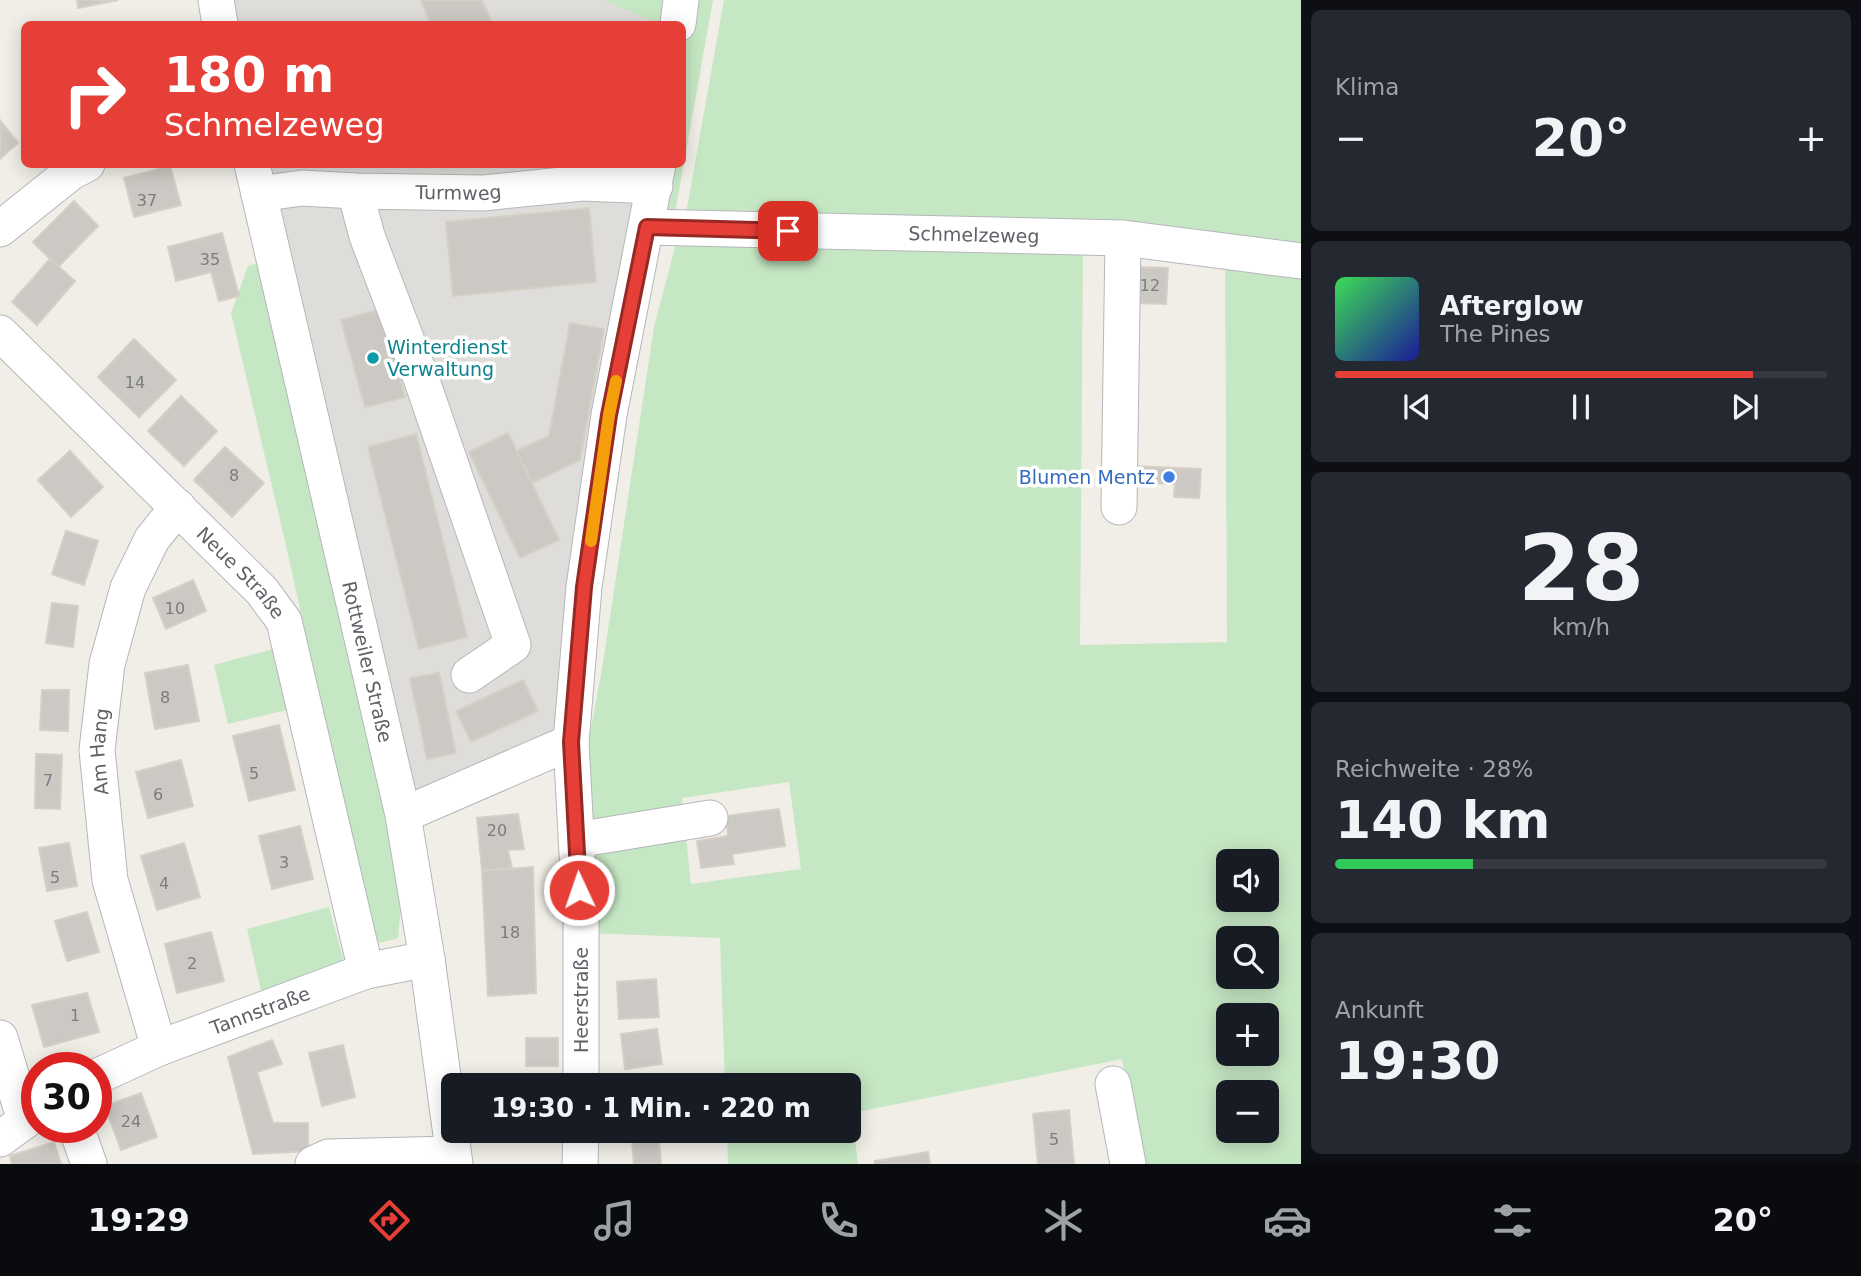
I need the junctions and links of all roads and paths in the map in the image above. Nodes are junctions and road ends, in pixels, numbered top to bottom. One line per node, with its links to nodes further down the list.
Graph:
1 (216, 0): 3 (street)
2 (681, 0): 4 (street)
3 (220, 21)
4 (678, 21)
5 (79, 168): 10 (street)
6 (657, 175): 8 (street, Turmweg); 9 (street, Heerstraße)
7 (255, 179): 8 (street, Turmweg); 18 (street, Rottweiler Straße)
8 (355, 191): 16 (street)
9 (647, 227): 11 (street, Schmelzeweg); 17 (street, Heerstraße)
10 (0, 229)
11 (1123, 238): 12 (street, Schmelzeweg); 15 (street)
12 (1301, 261)
13 (0, 333): 14 (street, Neue Straße)
14 (178, 507): 22 (street, Neue Straße); 24 (street, Am Hang)
15 (1119, 507)
16 (469, 675)
17 (571, 742): 18 (street); 20 (street, Heerstraße)
18 (402, 815): 21 (street, Rottweiler Straße)
19 (710, 818): 20 (street)
20 (576, 840): 26 (street, Heerstraße)
21 (427, 958): 22 (street, Tannstraße); 31 (street, Rottweiler Straße)
22 (366, 971): 24 (street, Tannstraße)
23 (0, 1038): 28 (street)
24 (159, 1048): 25 (street, Tannstraße)
25 (112, 1070)
26 (581, 1073)
27 (1113, 1084): 35 (street)
28 (21, 1124)
29 (82, 1143): 32 (street)
30 (581, 1143): 34 (street)
31 (454, 1159): 33 (street)
32 (89, 1164)
33 (313, 1164)
34 (580, 1164)
35 (1128, 1164)

